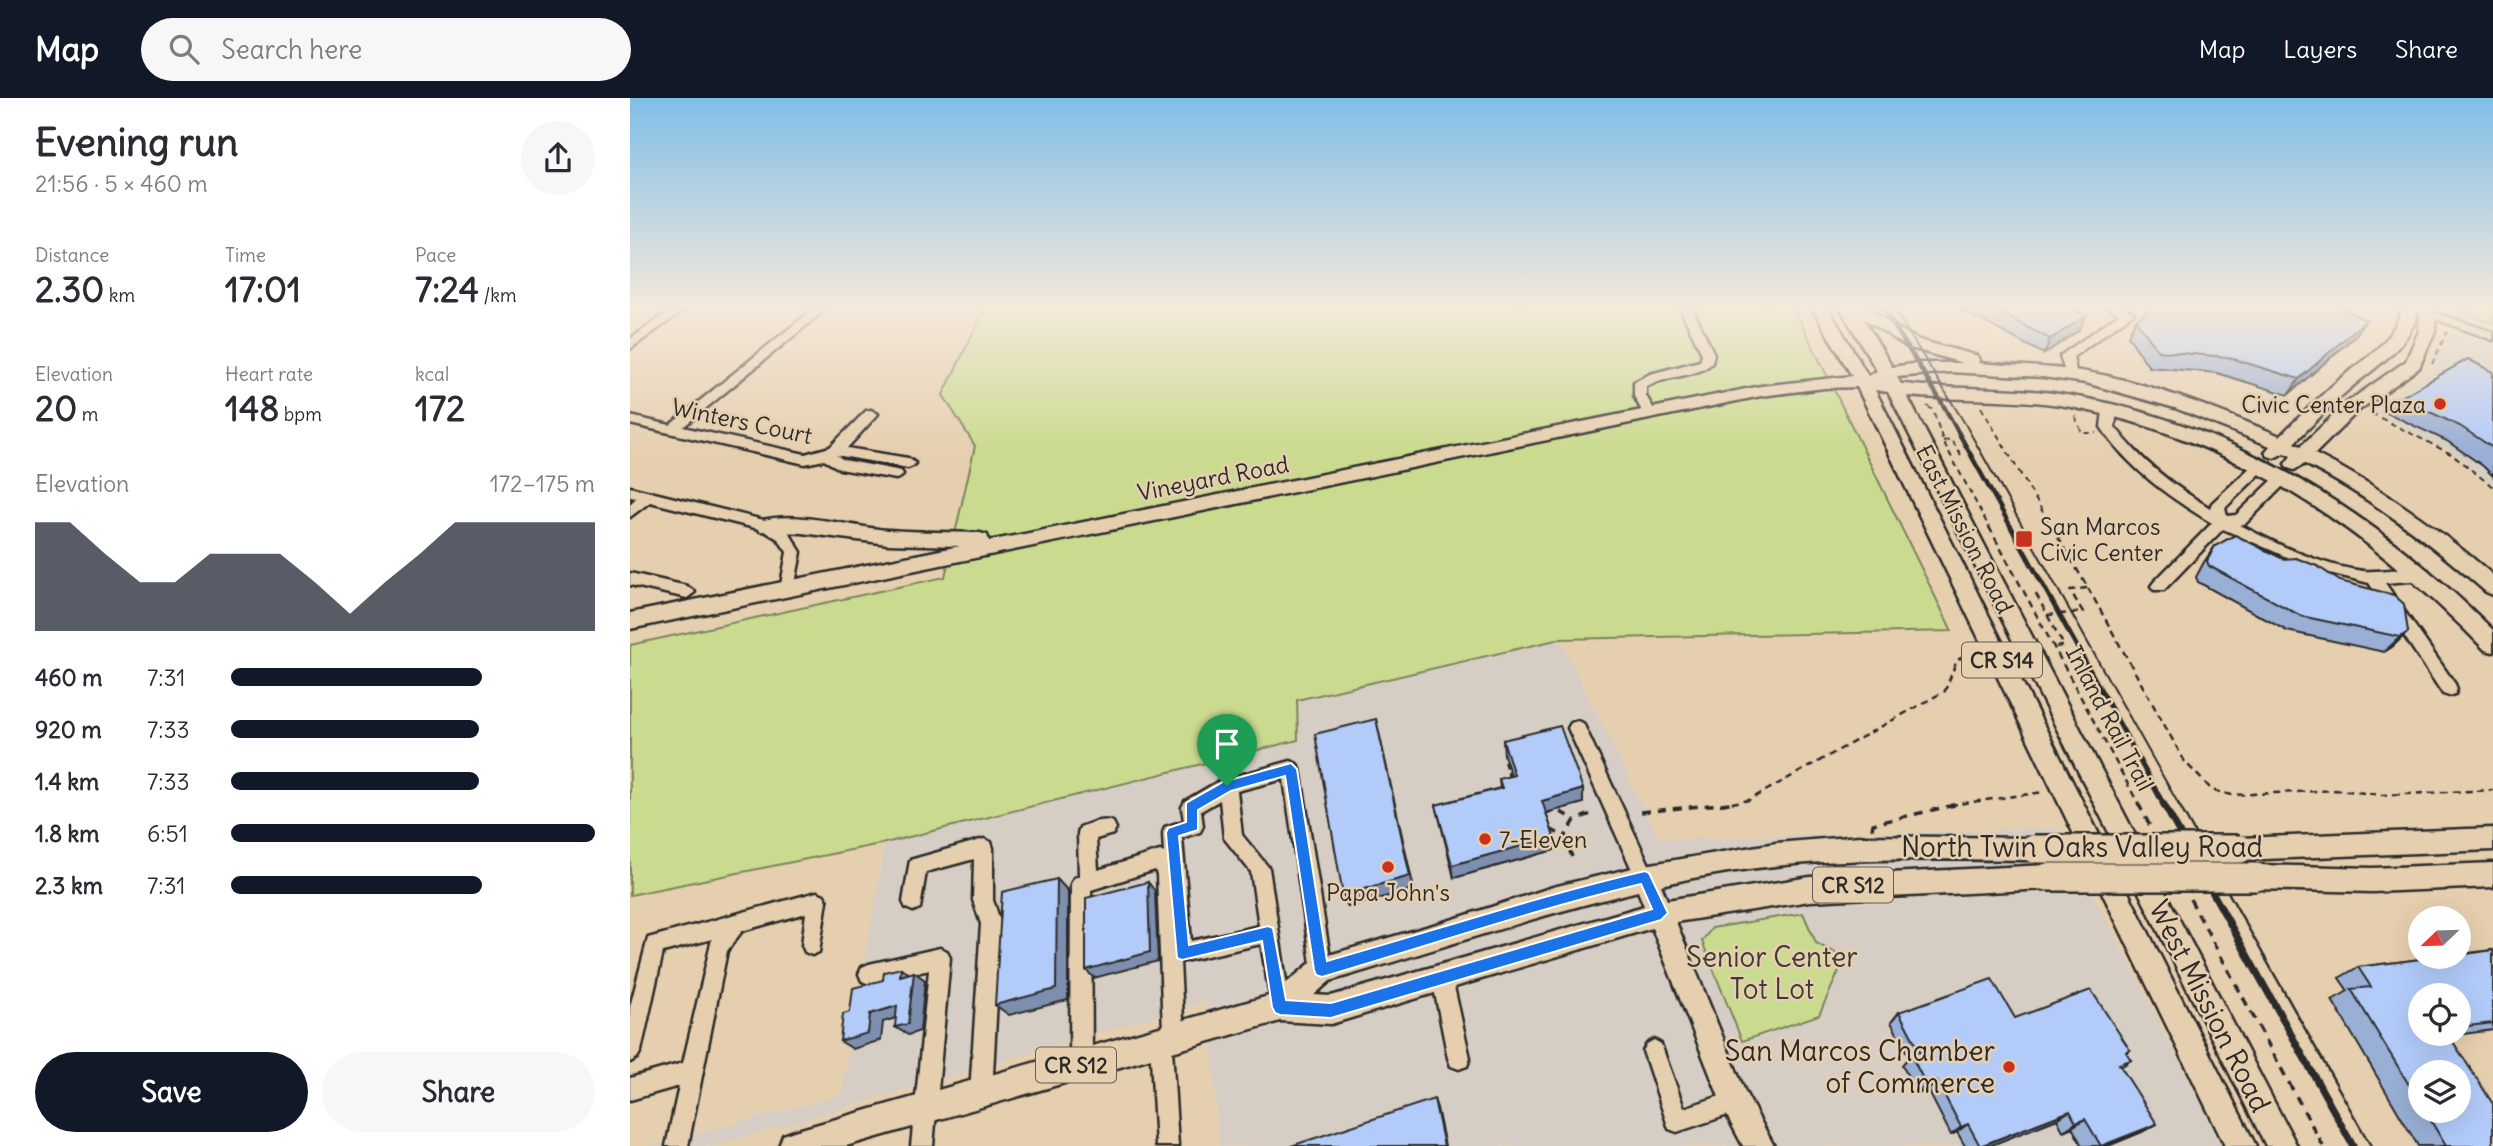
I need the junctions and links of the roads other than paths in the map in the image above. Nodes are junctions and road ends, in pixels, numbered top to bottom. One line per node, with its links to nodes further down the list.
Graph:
1 (764, 355): 17 (street)
2 (1708, 355): 15 (street)
3 (1847, 355): 12 (main road, East Mission Road / CR S14)
4 (1876, 355): 11 (main road, East Mission Road / CR S14)
5 (1952, 355): 9 (main road)
6 (2068, 355): 10 (street)
7 (2382, 355): 18 (main road)
8 (2417, 355): 20 (main road)
9 (2000, 370): 10 (main road); 11 (main road)
10 (2071, 374): 18 (main road)
11 (1891, 381): 12 (main road, Vineyard Road); 13 (main road); 46 (main road, East Mission Road / CR S14)
12 (1863, 382): 15 (main road, Vineyard Road); 45 (main road, East Mission Road / CR S14)
13 (2110, 410): 22 (main road); 28 (street)
14 (871, 414): 19 (street, Winters Court)
15 (1650, 414): 30 (main road, Vineyard Road)
16 (630, 419): 17 (street, Winters Court)
17 (673, 429): 19 (street, Winters Court)
18 (2281, 445): 20 (main road); 22 (main road)
19 (832, 453): 21 (street); 23 (street)
20 (2302, 455): 24 (main road); 35 (main road)
21 (908, 463)
22 (2260, 466): 24 (main road); 28 (street)
23 (896, 474)
24 (2284, 477): 28 (street); 31 (main road)
25 (630, 492): 26 (street)
26 (648, 496): 27 (street); 29 (street)
27 (630, 512)
28 (2222, 521): 32 (street); 34 (street)
29 (767, 526): 30 (main road); 36 (street)
30 (1017, 542): 36 (main road, Vineyard Road)
31 (2423, 575): 32 (street); 39 (main road)
32 (2373, 577): 40 (street)
33 (630, 579): 37 (street)
34 (2159, 586)
35 (2493, 587)
36 (788, 590): 38 (main road, Vineyard Road)
37 (687, 592)
38 (630, 621)
39 (2493, 644)
40 (2449, 689)
41 (1577, 728): 48 (street)
42 (1227, 786): 53 (street); 53 (street); 55 (street)
43 (1107, 828): 49 (street)
44 (2493, 839): 48 (main road, North Twin Oaks Valley Road / CR S12, bridge)
45 (2102, 864): 74 (main road, West Mission Road / CR S14)
46 (2138, 866): 75 (main road, West Mission Road / CR S14)
47 (2493, 875): 51 (main road, North Twin Oaks Valley Road / CR S12, bridge)
48 (1645, 877): 51 (main road); 55 (main road, North Twin Oaks Valley Road / CR S12)
49 (1089, 882): 59 (street); 63 (street)
50 (913, 902): 66 (street)
51 (1661, 913): 57 (main road, North Twin Oaks Valley Road / CR S12); 67 (main road)
52 (736, 923): 54 (street); 60 (street); 64 (street)
53 (1268, 933): 58 (street)
54 (812, 945)
55 (1322, 970): 58 (main road, North Twin Oaks Valley Road / CR S12)
56 (869, 974): 68 (street)
57 (1442, 978): 58 (main road, North Twin Oaks Valley Road / CR S12); 62 (street)
58 (1280, 1007): 59 (main road, North Twin Oaks Valley Road / CR S12)
59 (1167, 1040): 63 (main road, North Twin Oaks Valley Road / CR S12); 72 (street)
60 (630, 1051)
61 (1654, 1051): 67 (street)
62 (1459, 1058)
63 (1081, 1064): 66 (main road, North Twin Oaks Valley Road / CR S12)
64 (692, 1071): 65 (street); 69 (street)
65 (630, 1089)
66 (981, 1093): 68 (main road, North Twin Oaks Valley Road / CR S12)
67 (1735, 1102): 73 (main road)
68 (926, 1108): 70 (main road, North Twin Oaks Valley Road / CR S12); 71 (street)
69 (677, 1146)
70 (794, 1146)
71 (922, 1146)
72 (1167, 1146)
73 (1759, 1146)
74 (2241, 1146)
75 (2282, 1146)

